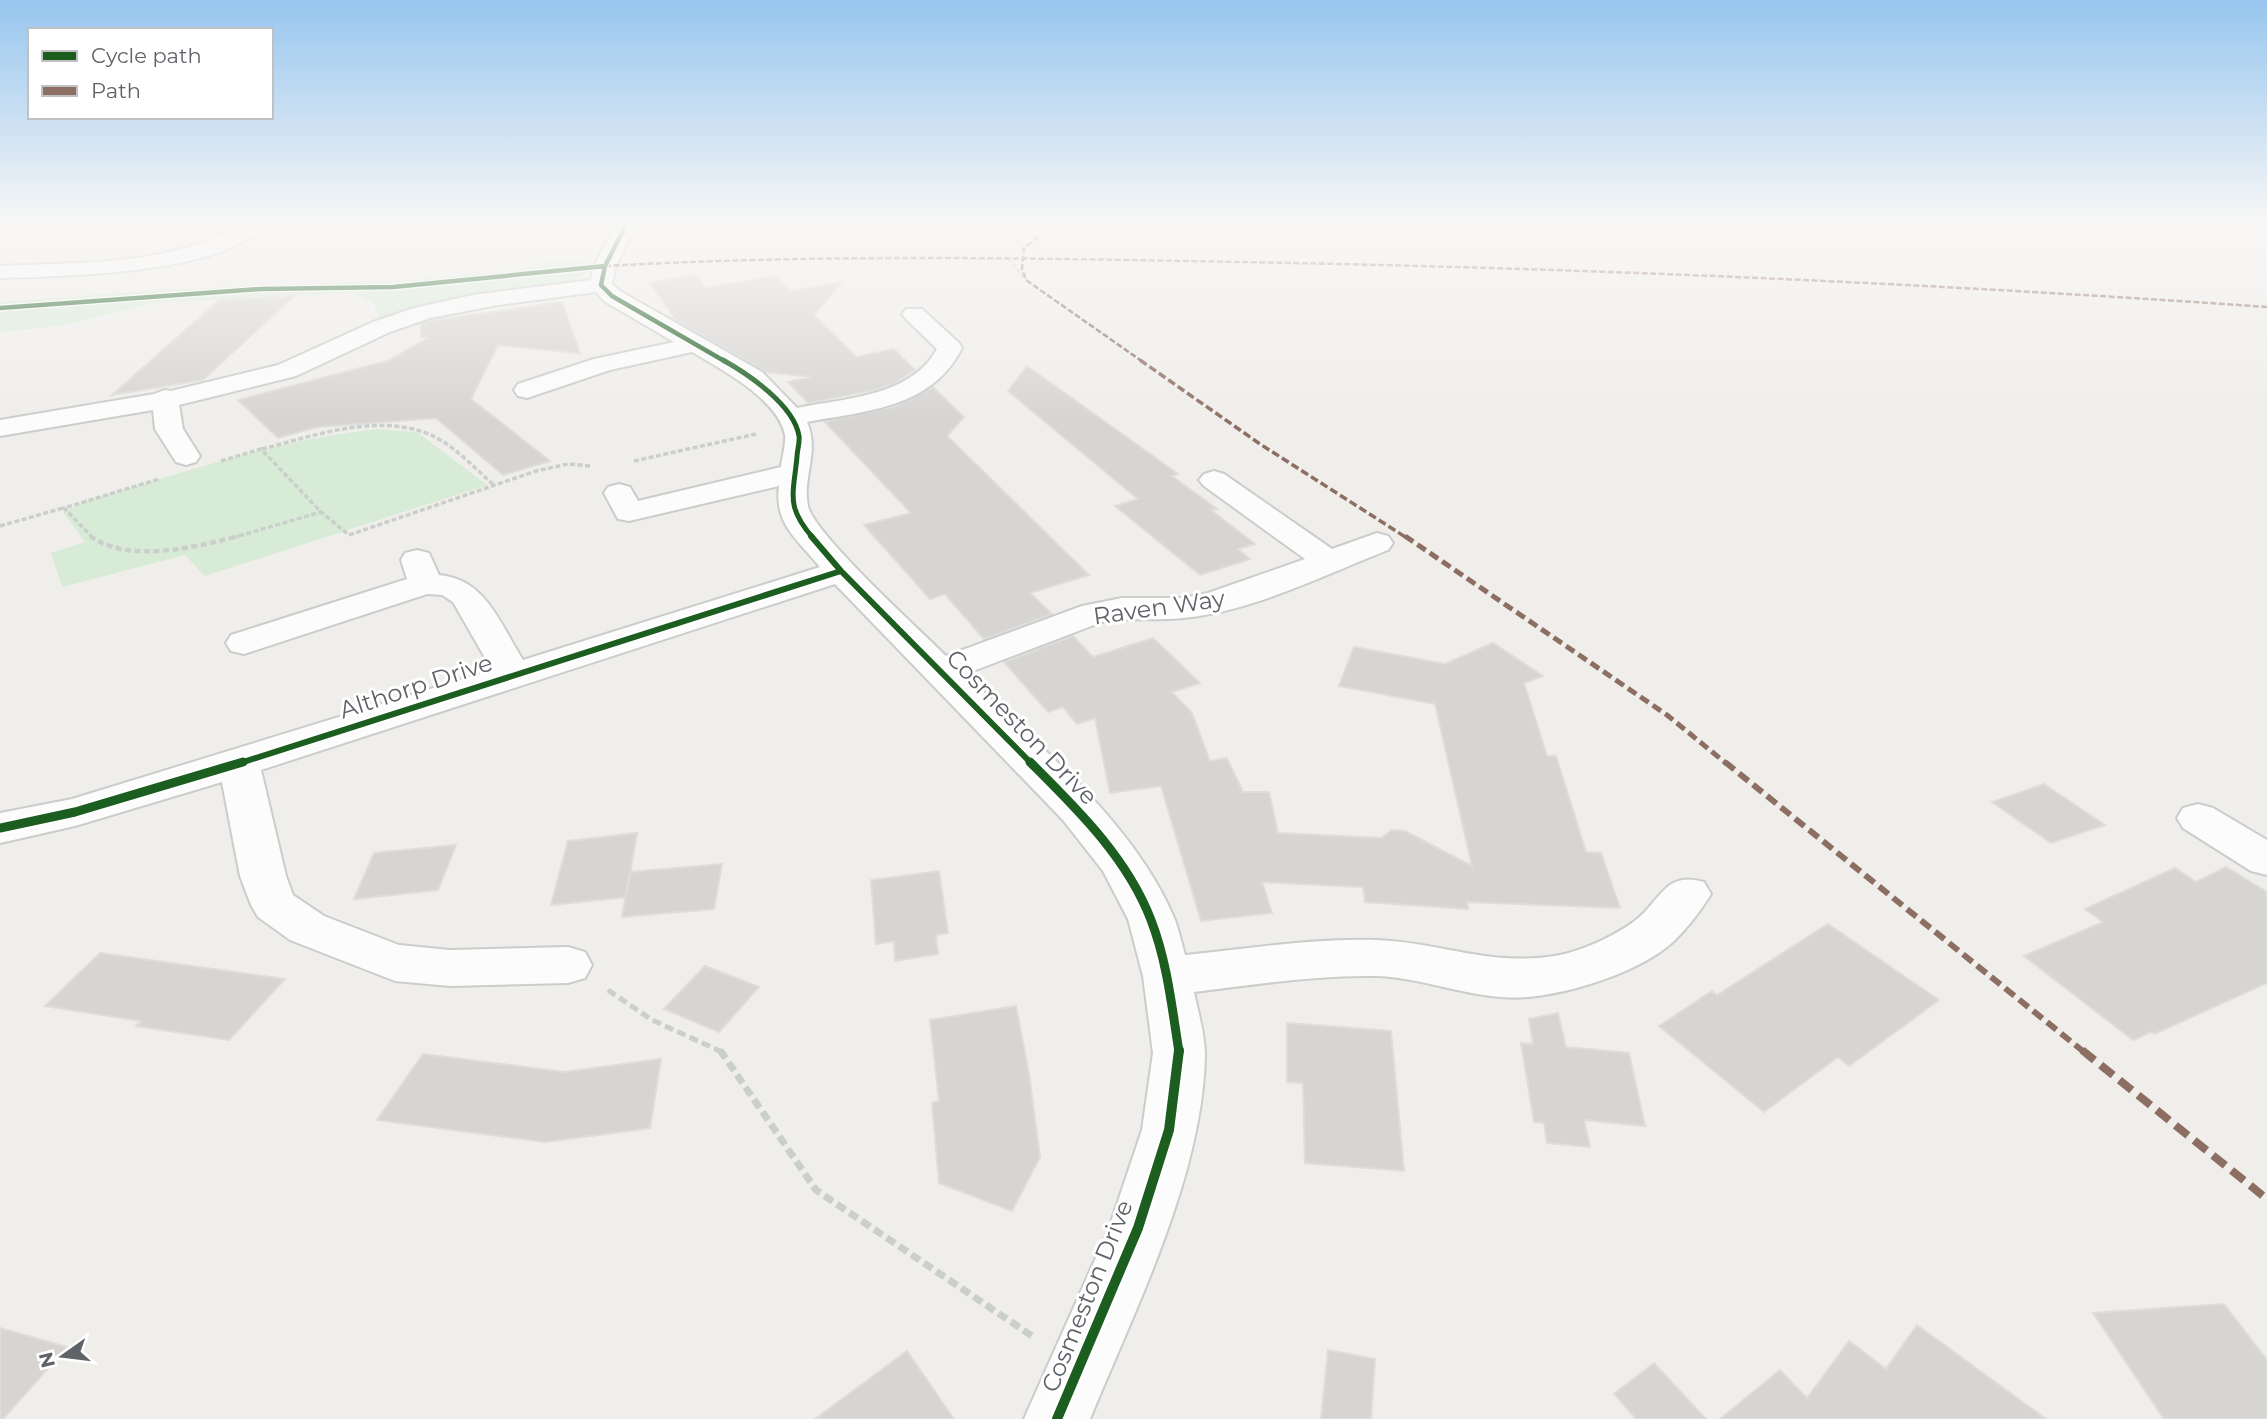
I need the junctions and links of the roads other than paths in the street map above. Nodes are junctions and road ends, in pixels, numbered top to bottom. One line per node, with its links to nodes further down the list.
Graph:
1 (574, 289): 6 (street)
2 (605, 289): 4 (street)
3 (914, 314): 7 (street)
4 (697, 344): 5 (street); 7 (street)
5 (527, 390)
6 (165, 398): 8 (street); 9 (street)
7 (794, 421): 10 (street, Cosmeston Drive)
8 (0, 428)
9 (189, 465)
10 (794, 473): 11 (street); 15 (street, Cosmeston Drive)
11 (620, 478)
12 (1214, 480): 14 (street)
13 (1377, 543): 14 (street, Raven Way)
14 (1331, 563): 17 (street, Raven Way)
15 (841, 571): 17 (street, Cosmeston Drive); 18 (street, Althorp Drive)
16 (244, 643): 18 (street)
17 (941, 670): 25 (street, Cosmeston Drive)
18 (513, 675): 19 (street, Althorp Drive)
19 (239, 763): 21 (street, Althorp Drive); 24 (street)
20 (2198, 818): 22 (street)
21 (0, 828)
22 (2267, 860)
23 (1688, 894): 25 (street)
24 (568, 965)
25 (1167, 976): 26 (street, Cosmeston Drive)
26 (1057, 1419)

